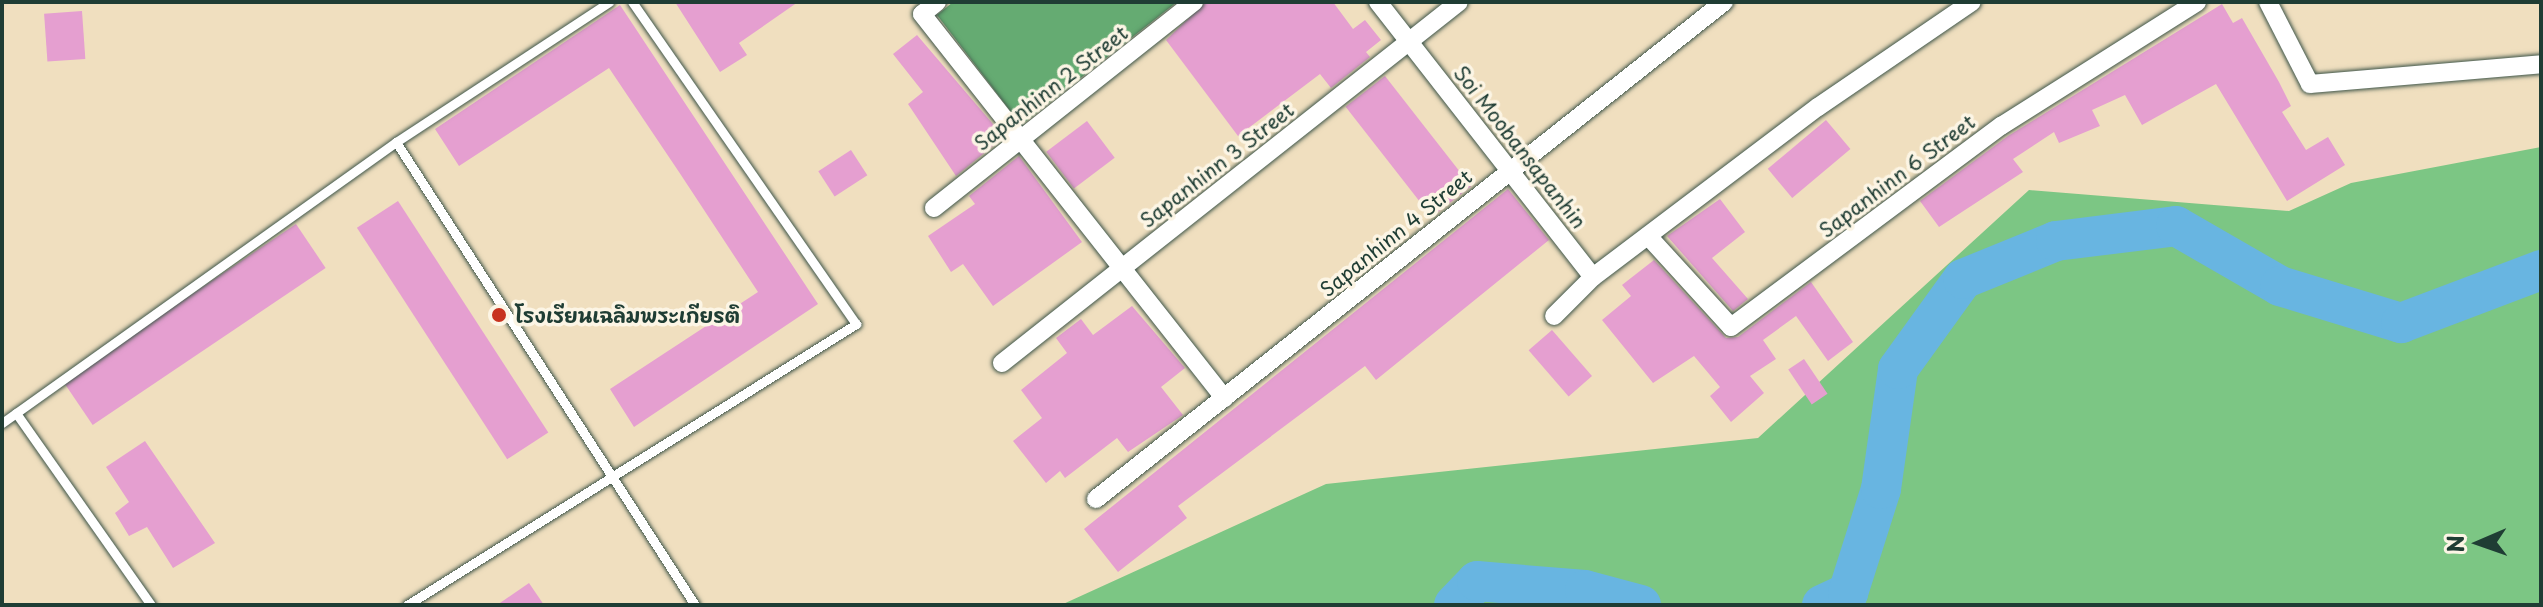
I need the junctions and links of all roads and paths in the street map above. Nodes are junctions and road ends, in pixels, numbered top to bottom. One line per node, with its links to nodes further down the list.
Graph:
1 (609, 2): 14 (lane)
2 (632, 2): 25 (lane)
3 (937, 2): 13 (street)
4 (1194, 2): 13 (street, Sapanhinn 2 Street)
5 (1378, 2): 11 (street, Soi Moobansapanhin)
6 (1459, 2): 11 (street, Sapanhinn 3 Street)
7 (1724, 2): 15 (street, Sapanhinn 4 Street)
8 (1972, 2): 17 (street)
9 (2197, 2): 17 (street, Sapanhinn 6 Street)
10 (2268, 2): 12 (street)
11 (1409, 41): 15 (street, Soi Moobansapanhin); 18 (street, Sapanhinn 3 Street)
12 (2541, 64)
13 (1021, 139): 16 (street, Sapanhinn 2 Street); 18 (street)
14 (396, 142): 23 (lane); 25 (lane)
15 (1510, 170): 19 (street, Soi Moobansapanhin); 22 (street, Sapanhinn 4 Street)
16 (934, 208)
17 (1648, 236): 19 (street)
18 (1122, 268): 21 (street, Sapanhinn 3 Street); 22 (street)
19 (1593, 277): 20 (street)
20 (1554, 316)
21 (1002, 363)
22 (1224, 398): 26 (street, Sapanhinn 4 Street)
23 (16, 413): 24 (lane); 27 (lane)
24 (2, 423)
25 (612, 479): 28 (lane); 29 (lane)
26 (1096, 499)
27 (151, 605)
28 (407, 605)
29 (695, 605)

